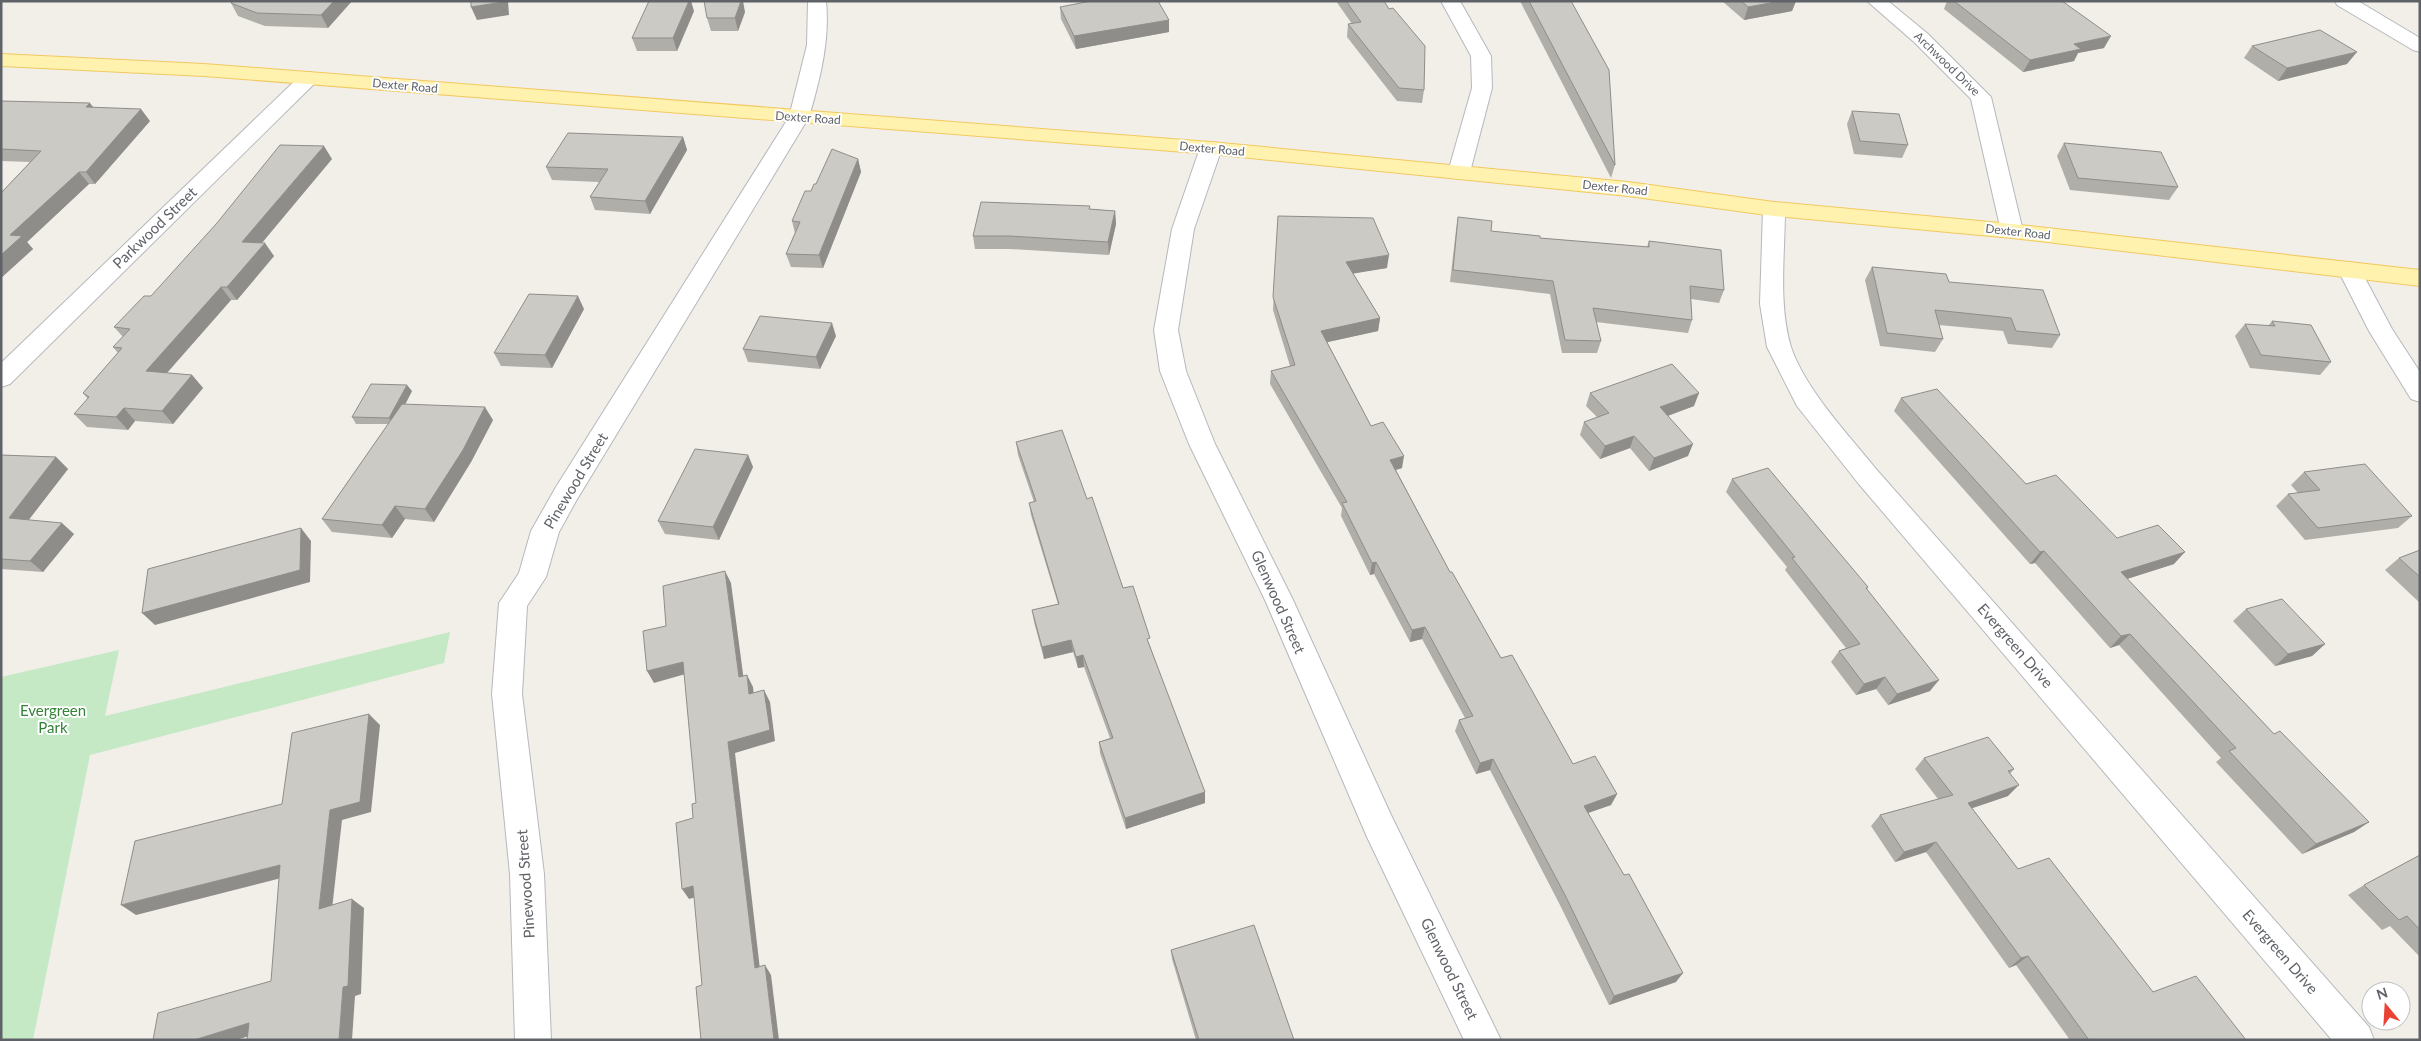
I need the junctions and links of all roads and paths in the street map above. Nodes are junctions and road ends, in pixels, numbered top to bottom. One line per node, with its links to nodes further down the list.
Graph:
1 (816, 1): 8 (street, Pinewood Street)
2 (1450, 1): 10 (street)
3 (1876, 1): 12 (street, Archwood Drive)
4 (2344, 1): 5 (street)
5 (2420, 46)
6 (1, 60): 7 (main road, Dexter Road)
7 (309, 78): 8 (main road, Dexter Road); 15 (street, Parkwood Street)
8 (798, 117): 9 (main road, Dexter Road); 17 (street, Pinewood Street)
9 (1210, 148): 10 (main road, Dexter Road); 18 (street, Glenwood Street)
10 (1459, 172): 11 (main road, Dexter Road)
11 (1774, 208): 12 (main road, Dexter Road); 19 (street, Evergreen Drive)
12 (2012, 230): 13 (main road, Dexter Road)
13 (2350, 270): 14 (main road, Dexter Road); 16 (street)
14 (2420, 278)
15 (1, 378)
16 (2420, 393)
17 (533, 1040)
18 (1483, 1040)
19 (2356, 1040)

